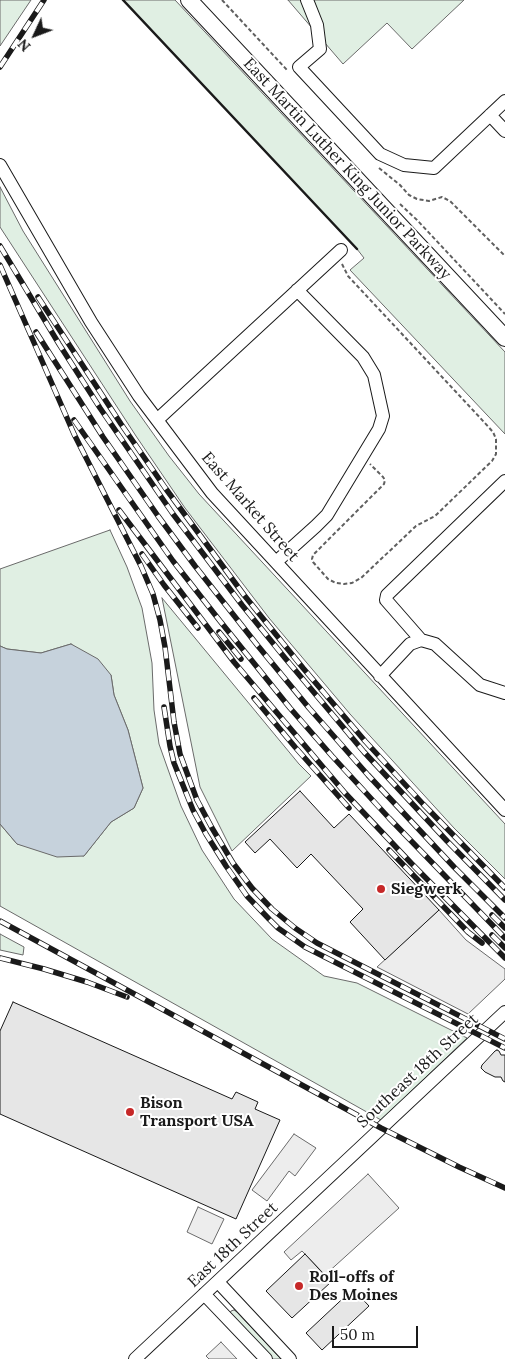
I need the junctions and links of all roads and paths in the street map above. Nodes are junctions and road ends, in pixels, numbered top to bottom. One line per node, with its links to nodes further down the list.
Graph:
1 (189, 0): 9 (main road, East Martin Luther King Junior Parkway)
2 (307, 0): 4 (street)
3 (505, 101): 4 (street)
4 (490, 115): 5 (street)
5 (505, 131)
6 (0, 165): 10 (street, East Market Street)
7 (339, 252): 8 (street); 11 (path)
8 (297, 290): 10 (street); 11 (street)
9 (505, 338)
10 (157, 420): 13 (street, East Market Street)
11 (362, 457): 13 (street)
12 (505, 481): 14 (street)
13 (276, 562): 15 (street, East Market Street)
14 (421, 640): 15 (street); 16 (street)
15 (380, 676): 17 (street, East Market Street)
16 (505, 693)
17 (505, 810)
18 (505, 1012): 19 (street, Southeast 18th Street)
19 (354, 1153): 20 (street, East 18th Street)
20 (218, 1282): 21 (street, East 18th Street); 24 (street)
21 (204, 1294): 22 (street, East 18th Street); 23 (street)
22 (135, 1359)
23 (266, 1359)
24 (290, 1359)

